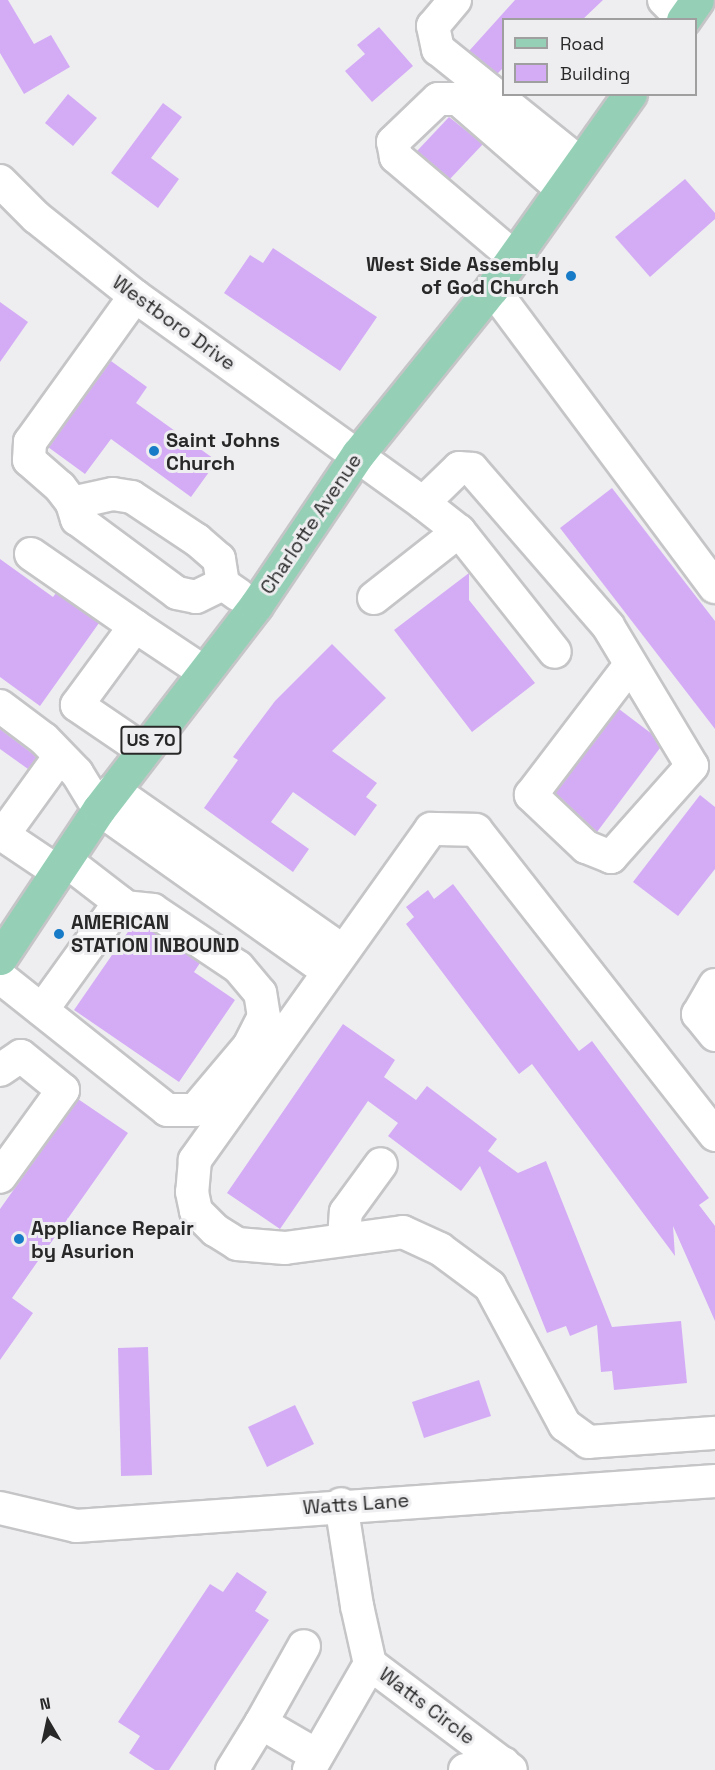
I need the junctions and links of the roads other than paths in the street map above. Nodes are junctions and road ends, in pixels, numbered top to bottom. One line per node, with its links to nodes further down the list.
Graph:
1 (455, 0): 7 (street)
2 (664, 0): 4 (street)
3 (697, 0): 5 (main road)
4 (681, 18)
5 (684, 18)
6 (629, 96): 7 (main road, Charlotte Avenue / US 70)
7 (571, 176): 9 (main road, Charlotte Avenue / US 70); 9 (street)
8 (0, 181): 11 (street, Westboro Drive)
9 (514, 257): 10 (main road, Charlotte Avenue / US 70)
10 (492, 288): 12 (main road, Charlotte Avenue / US 70); 18 (street)
11 (135, 296): 12 (street, Westboro Drive); 13 (street)
12 (358, 454): 14 (street, Westboro Drive); 20 (main road, Charlotte Avenue / US 70)
13 (72, 503): 17 (street); 17 (street)
14 (423, 503): 15 (street, Westboro Drive); 23 (street)
15 (459, 531): 19 (street); 22 (street, Westboro Drive)
16 (31, 554): 21 (street)
17 (223, 584): 20 (street)
18 (715, 586)
19 (374, 598)
20 (256, 605): 24 (main road, Charlotte Avenue / US 70)
21 (135, 626): 24 (street); 26 (street)
22 (555, 652)
23 (630, 665): 23 (street)
24 (204, 672): 26 (main road, Charlotte Avenue / US 70)
25 (0, 706): 27 (street)
26 (144, 750): 28 (main road, Charlotte Avenue / US 70)
27 (60, 756): 28 (street); 29 (street)
28 (106, 800): 30 (main road, Charlotte Avenue / US 70); 33 (street)
29 (2, 834): 30 (street)
30 (61, 866): 31 (street); 32 (main road, Charlotte Avenue / US 70)
31 (120, 902): 36 (street); 36 (street)
32 (0, 958)
33 (335, 961): 39 (street); 42 (street)
34 (0, 976): 36 (street)
35 (715, 985): 37 (street)
36 (42, 1010)
37 (715, 1035)
38 (0, 1070): 41 (street)
39 (715, 1135)
40 (381, 1164): 42 (street)
41 (0, 1178)
42 (344, 1238): 43 (street)
43 (715, 1433)
44 (715, 1481): 45 (street, Watts Lane)
45 (341, 1504): 46 (street, Watts Lane); 48 (street, Watts Circle)
46 (0, 1508)
47 (304, 1646): 49 (street)
48 (370, 1664): 50 (street, Watts Circle); 51 (street, Watts Circle)
49 (261, 1723): 50 (street); 52 (street)
50 (313, 1763)
51 (507, 1767): 53 (street)
52 (232, 1770)
53 (465, 1770)

